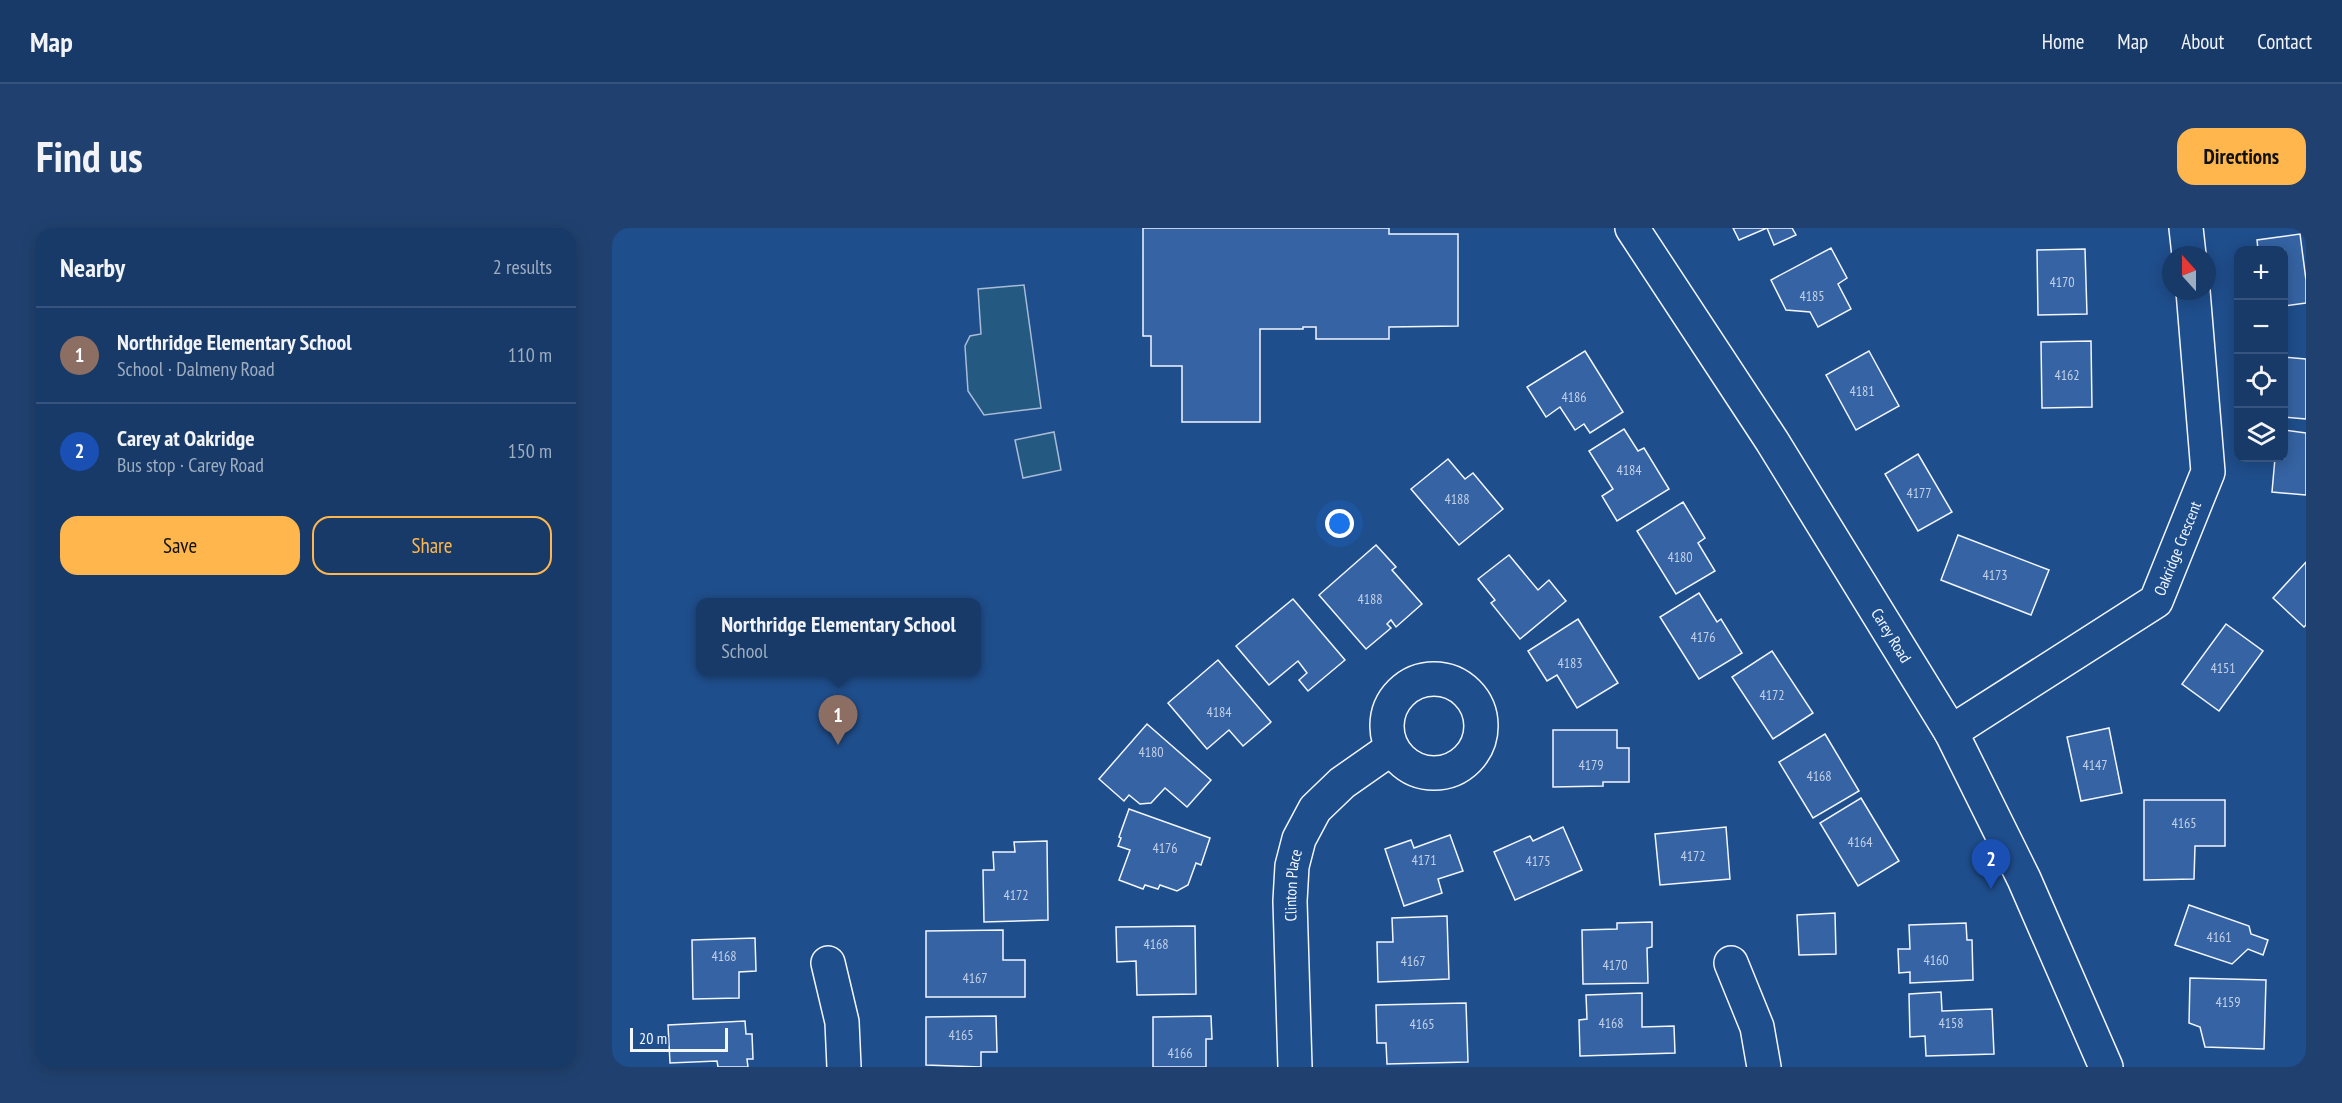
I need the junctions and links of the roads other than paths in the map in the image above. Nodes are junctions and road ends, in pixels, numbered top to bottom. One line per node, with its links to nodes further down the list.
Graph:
1 (1632, 228): 5 (street, Carey Road)
2 (2186, 228): 3 (street)
3 (2188, 246)
4 (2194, 300): 5 (street, Oakridge Crescent)
5 (1951, 732): 12 (street, Carey Road)
6 (1392, 748): 10 (street, Clinton Place)
7 (828, 963): 9 (street)
8 (1731, 963): 11 (street)
9 (844, 1067)
10 (1295, 1067)
11 (1764, 1067)
12 (2106, 1067)

